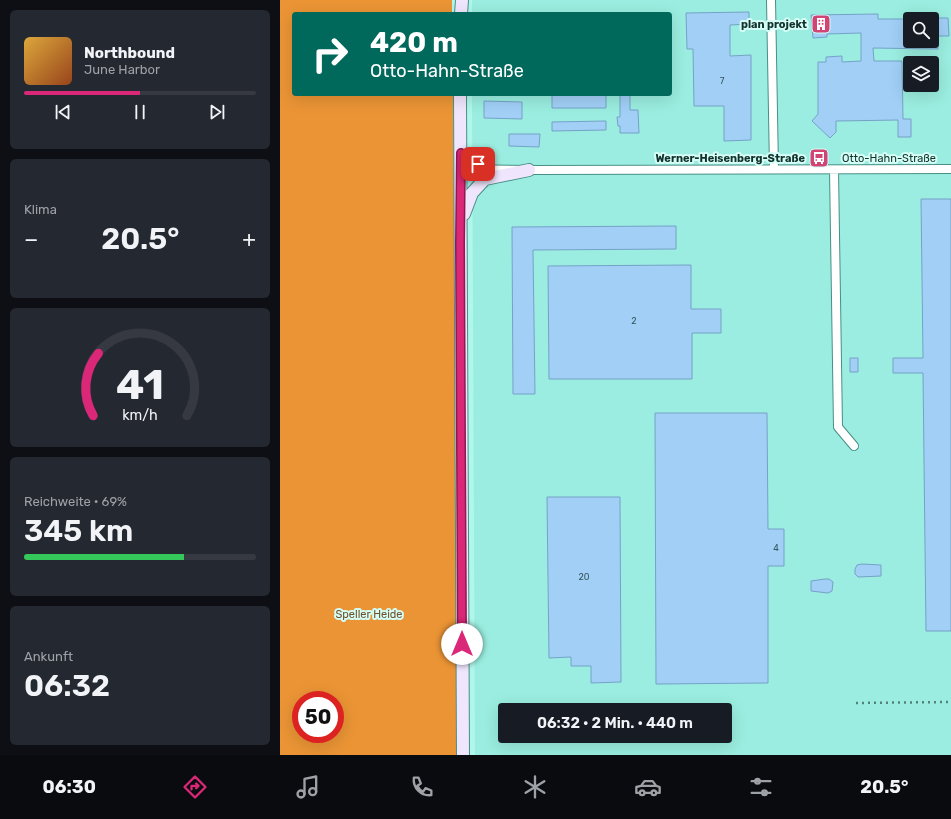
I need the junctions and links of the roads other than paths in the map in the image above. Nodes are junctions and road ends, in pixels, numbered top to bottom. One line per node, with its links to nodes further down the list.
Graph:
1 (458, 0): 4 (main road)
2 (462, 0): 5 (main road)
3 (771, 0): 9 (street)
4 (460, 12)
5 (460, 12)
6 (460, 96): 7 (main road)
7 (461, 153): 8 (main road); 11 (street, Otto-Hahn-Straße)
8 (462, 169): 11 (street, Otto-Hahn-Straße); 13 (main road)
9 (774, 169): 11 (street, Otto-Hahn-Straße); 12 (street, Otto-Hahn-Straße)
10 (951, 169): 12 (street, Otto-Hahn-Straße)
11 (534, 170): 13 (main road)
12 (834, 170): 14 (street)
13 (460, 225): 15 (main road)
14 (854, 446)
15 (463, 755)

